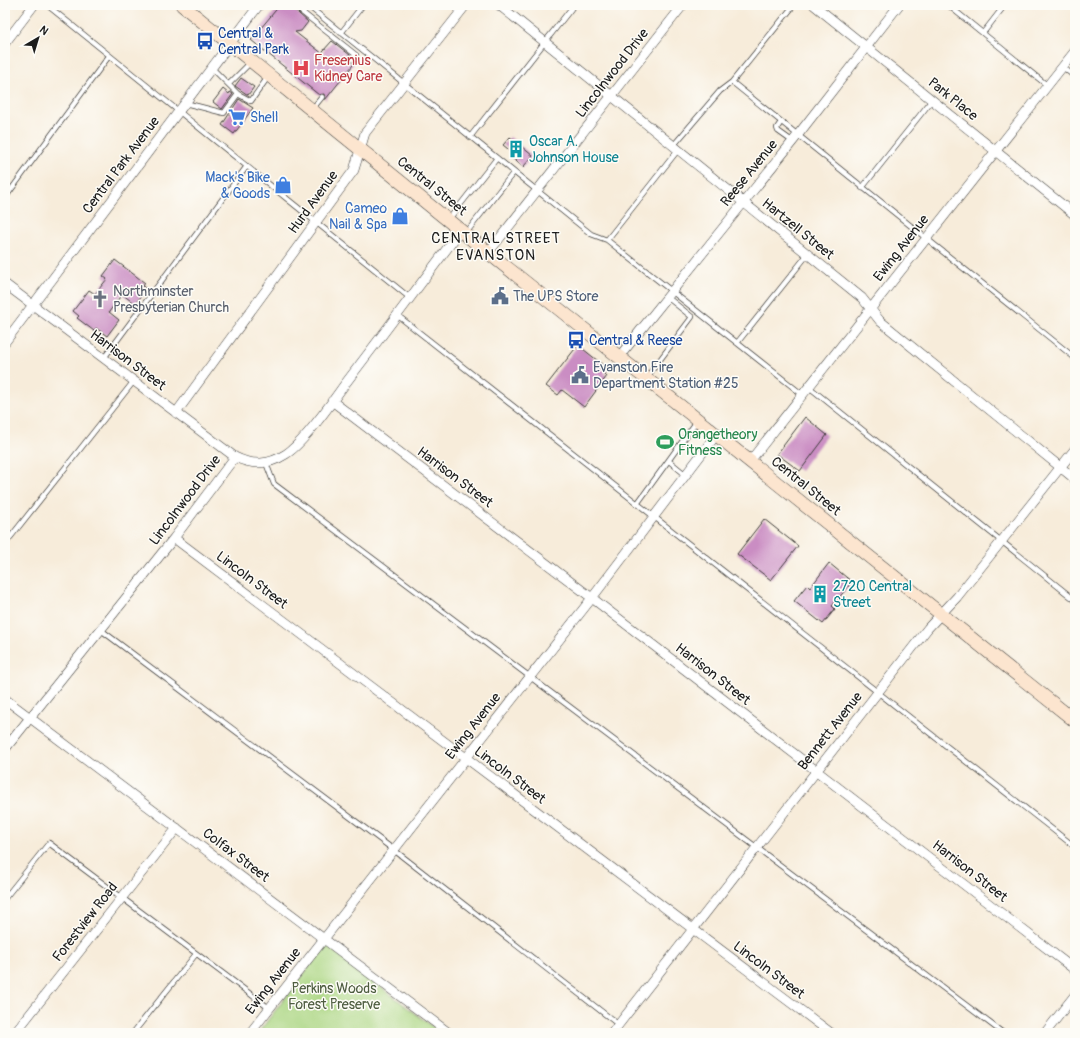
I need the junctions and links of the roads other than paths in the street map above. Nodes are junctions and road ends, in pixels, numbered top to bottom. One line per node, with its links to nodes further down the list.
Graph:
1 (34, 5): 20 (street)
2 (47, 5): 24 (lane)
3 (182, 5): 21 (main road, Central Street)
4 (259, 5): 21 (street, Central Park Avenue)
5 (293, 5): 25 (lane)
6 (306, 5): 17 (lane)
7 (363, 5): 17 (lane)
8 (466, 5): 32 (street, Hurd Avenue)
9 (499, 5): 19 (street, Hartzell Street)
10 (574, 5): 19 (lane)
11 (683, 5): 36 (street, Lincolnwood Drive)
12 (794, 5): 31 (lane)
13 (814, 5): 22 (street, Park Place)
14 (899, 5): 22 (street, Reese Avenue)
15 (948, 5): 18 (lane)
16 (1005, 5): 18 (lane)
17 (341, 33): 32 (lane)
18 (982, 33): 34 (lane)
19 (545, 42): 36 (street, Hartzell Street); 43 (lane)
20 (5, 43)
21 (229, 43): 26 (main road, Central Street); 27 (street, Central Park Avenue)
22 (866, 47): 38 (street, Park Place); 44 (street, Reese Avenue)
23 (1075, 51): 28 (street, Ewing Avenue)
24 (109, 56): 41 (lane); 53 (lane)
25 (352, 59)
26 (251, 61): 29 (main road, Central Street); 33 (lane)
27 (211, 67): 33 (lane); 39 (street, Central Park Avenue)
28 (1063, 67): 30 (lane); 34 (street, Ewing Avenue)
29 (269, 76): 35 (lane); 40 (main road, Central Street)
30 (1075, 77)
31 (732, 82): 42 (lane); 45 (lane)
32 (405, 83): 43 (lane); 46 (street, Hurd Avenue)
33 (229, 84): 35 (lane)
34 (1048, 86): 47 (street, Ewing Avenue)
35 (238, 94): 39 (lane)
36 (612, 96): 45 (street, Hartzell Street); 52 (street, Lincolnwood Drive)
37 (322, 97): 40 (lane)
38 (932, 100): 47 (street, Park Place); 51 (lane)
39 (184, 103): 41 (street, Central Park Avenue)
40 (311, 110): 46 (main road, Central Street)
41 (178, 111): 49 (lane); 66 (street, Central Park Avenue)
42 (781, 122): 44 (lane); 44 (lane)
43 (470, 137): 48 (lane)
44 (795, 139): 51 (lane); 54 (street, Reese Avenue)
45 (675, 148): 54 (street, Hartzell Street); 60 (lane)
46 (360, 149): 56 (main road, Central Street); 57 (street, Hurd Avenue)
47 (996, 151): 55 (street, Park Place); 59 (street, Ewing Avenue)
48 (496, 158): 50 (lane); 56 (lane)
49 (247, 166): 57 (lane); 72 (lane)
50 (514, 172): 52 (lane); 58 (lane)
51 (862, 188): 59 (lane)
52 (537, 190): 60 (lane); 61 (street, Lincolnwood Drive)
53 (5, 198)
54 (743, 202): 62 (street, Hartzell Street); 64 (street, Reese Avenue)
55 (1075, 215)
56 (448, 220): 58 (main road, Central Street)
57 (316, 222): 65 (lane); 79 (street, Hurd Avenue)
58 (463, 232): 61 (main road, Central Street); 65 (street, Lincolnwood Drive)
59 (926, 239): 67 (street, Ewing Avenue); 73 (lane)
60 (607, 240): 64 (lane)
61 (488, 252): 71 (main road, Central Street)
62 (808, 254): 67 (street, Hartzell Street); 70 (lane)
63 (5, 284): 66 (street, Harrison Street)
64 (669, 294): 70 (lane); 71 (street, Reese Avenue); 74 (lane)
65 (410, 298): 68 (street, Lincolnwood Drive)
66 (33, 306): 69 (street, Central Park Avenue); 72 (street, Harrison Street)
67 (871, 309): 76 (street, Ewing Avenue); 87 (street, Hartzell Street)
68 (397, 315): 78 (street, Lincolnwood Drive); 90 (lane)
69 (5, 342)
70 (737, 343): 77 (lane)
71 (619, 357): 74 (main road, Central Street)
72 (104, 358): 75 (street, Harrison Street)
73 (1075, 358)
74 (646, 379): 80 (main road, Central Street)
75 (134, 381): 79 (street, Harrison Street); 94 (lane)
76 (809, 386): 77 (street, Ewing Avenue); 93 (lane)
77 (803, 395): 85 (street, Ewing Avenue)
78 (332, 401): 86 (street, Lincolnwood Drive); 95 (street, Harrison Street)
79 (176, 413): 83 (street, Harrison Street)
80 (698, 420): 81 (main road, Central Street); 84 (lane)
81 (716, 435): 85 (main road, Central Street); 88 (street, Ewing Avenue)
82 (1075, 450): 87 (street, Bennett Avenue)
83 (235, 458): 86 (street, Lincolnwood Drive); 92 (street, Lincolnwood Drive)
84 (669, 461): 88 (lane); 90 (lane)
85 (750, 462): 97 (main road, Central Street)
86 (266, 463): 99 (lane)
87 (1061, 467): 89 (street, Hartzell Street); 93 (street, Bennett Avenue)
88 (686, 475): 91 (street, Ewing Avenue)
89 (1075, 479)
90 (637, 504): 91 (lane)
91 (654, 517): 95 (street, Ewing Avenue); 100 (lane)
92 (174, 538): 98 (street, Lincolnwood Drive); 105 (street, Lincoln Street)
93 (1002, 541): 96 (lane); 97 (street, Bennett Avenue)
94 (5, 544)
95 (592, 598): 99 (street, Ewing Avenue); 106 (street, Harrison Street)
96 (1075, 600)
97 (942, 614): 100 (street, Bennett Avenue); 103 (main road, Central Street)
98 (101, 630): 102 (street, Lincolnwood Drive); 110 (lane)
99 (529, 678): 105 (street, Ewing Avenue); 109 (lane)
100 (878, 693): 106 (street, Bennett Avenue); 108 (lane)
101 (5, 699): 102 (street, Colfax Street)
102 (30, 718): 104 (street, Lincolnwood Drive); 107 (street, Colfax Street)
103 (1075, 721)
104 (5, 750)
105 (466, 759): 110 (street, Ewing Avenue); 113 (street, Lincoln Street)
106 (816, 771): 109 (street, Bennett Avenue); 116 (street, Harrison Street)
107 (177, 828): 112 (street, Forestview Road); 114 (street, Colfax Street)
108 (1075, 847)
109 (756, 848): 113 (street, Bennett Avenue); 126 (lane)
110 (394, 850): 114 (street, Ewing Avenue); 119 (lane)
111 (5, 898): 112 (lane)
112 (122, 898): 115 (lane); 120 (street, Forestview Road)
113 (693, 930): 119 (street, Bennett Avenue); 125 (street, Lincoln Street)
114 (324, 939): 118 (street, Ewing Avenue); 123 (street, Colfax Street)
115 (196, 954): 118 (lane); 121 (lane)
116 (1075, 970)
117 (1075, 995): 127 (street)
118 (269, 1008): 122 (street, Ewing Avenue)
119 (619, 1024): 124 (street, Bennett Avenue)
120 (15, 1033)
121 (133, 1033)
122 (250, 1033)
123 (449, 1033)
124 (612, 1033)
125 (831, 1033)
126 (1002, 1033)
127 (1045, 1033)

